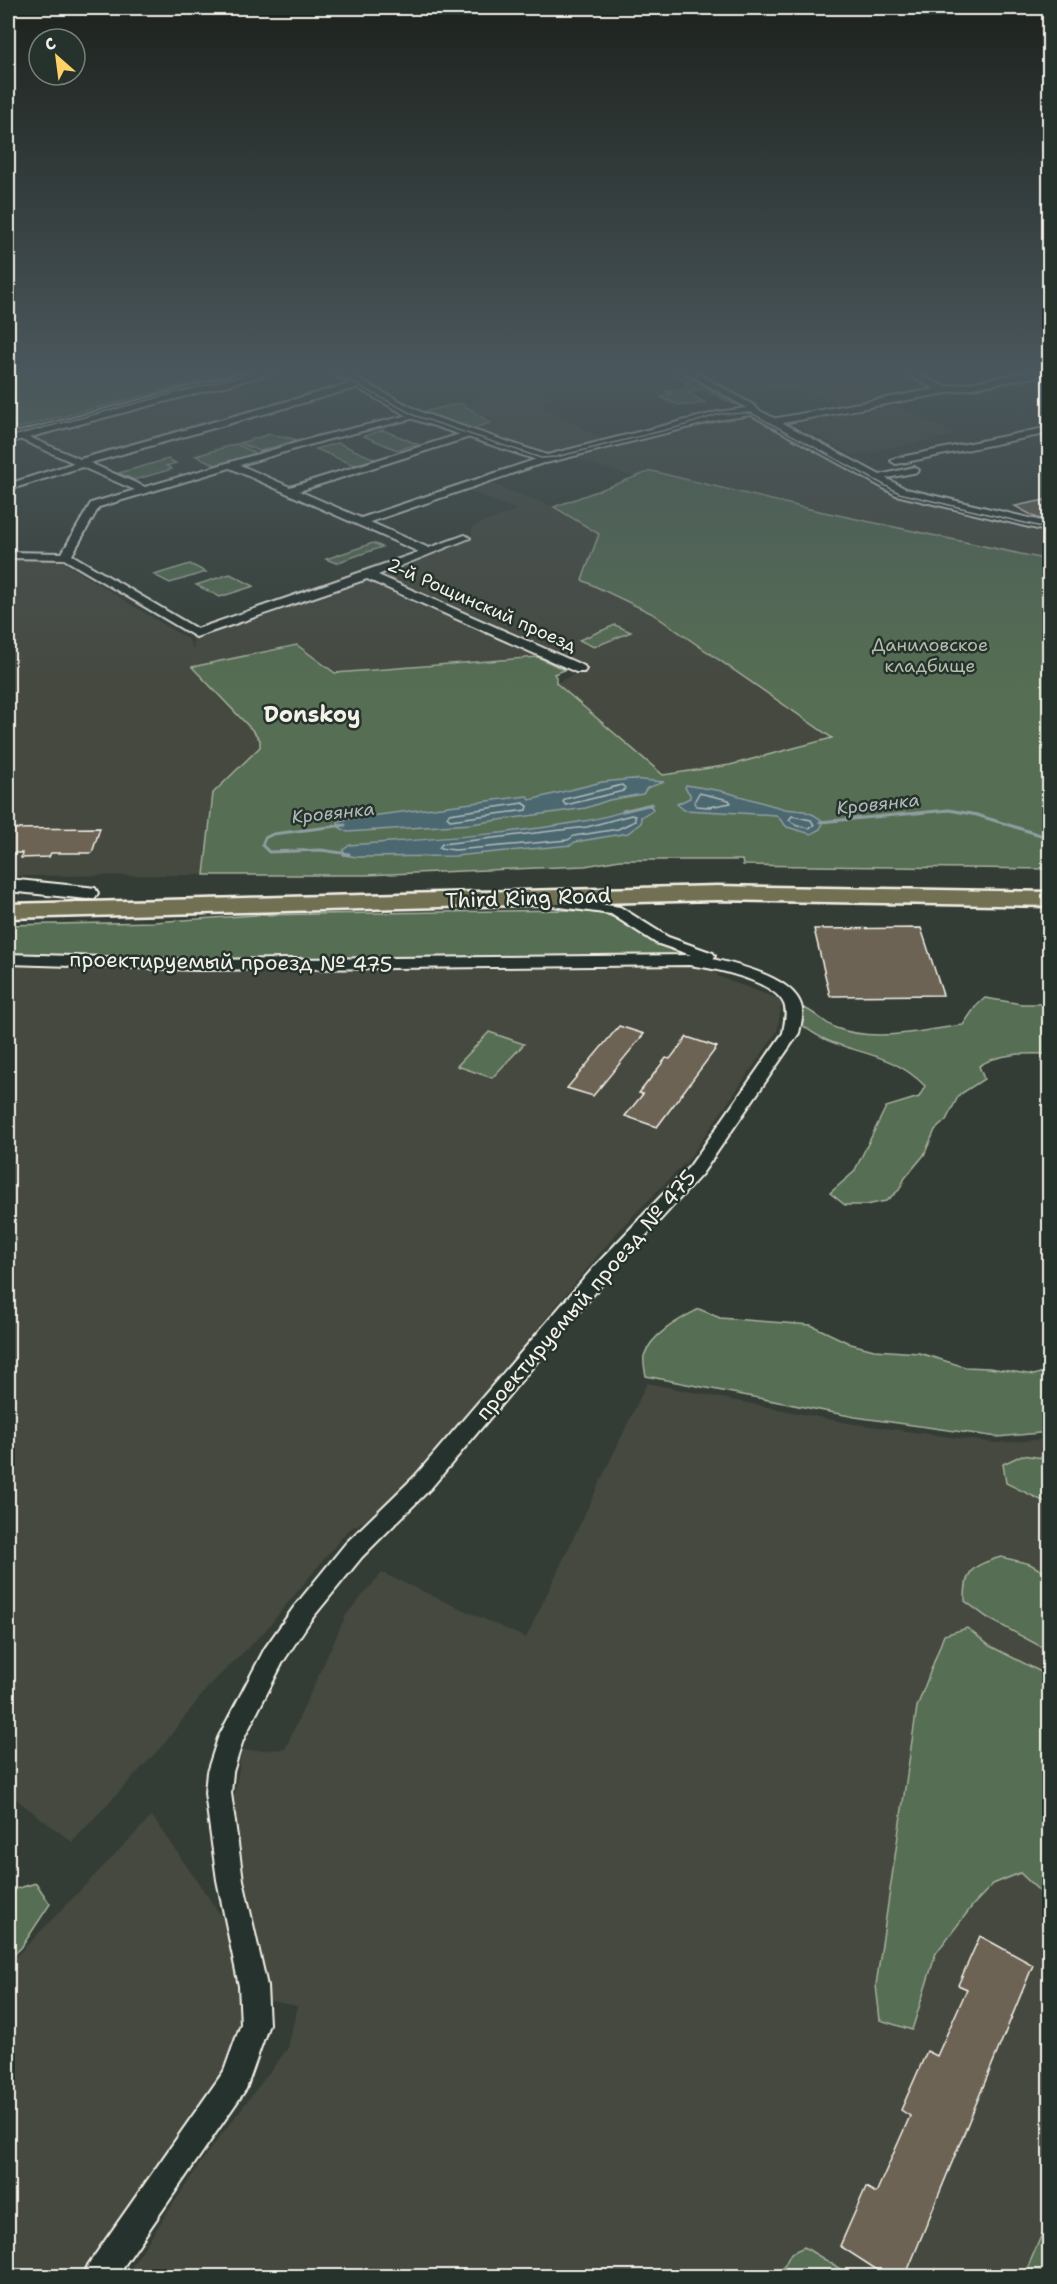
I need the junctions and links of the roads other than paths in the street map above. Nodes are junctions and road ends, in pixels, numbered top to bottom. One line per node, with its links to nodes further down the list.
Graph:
1 (41, 477): 9 (street)
2 (113, 477): 10 (street)
3 (193, 477): 10 (street)
4 (257, 477): 11 (street)
5 (335, 477): 11 (street)
6 (494, 477): 12 (street)
7 (879, 477): 8 (street)
8 (872, 478): 13 (street)
9 (8, 487)
10 (145, 491): 17 (street)
11 (289, 491): 12 (street)
12 (360, 522): 15 (street)
13 (1050, 528)
14 (465, 538): 15 (street)
15 (429, 552): 18 (street)
16 (8, 555): 17 (street)
17 (66, 556): 18 (street)
18 (368, 574): 19 (street, 2-й Рощинский проезд)
19 (580, 669)
20 (1050, 883): 22 (main road, Third Ring Road)
21 (8, 885): 22 (street)
22 (87, 893): 23 (main road, Third Ring Road)
23 (8, 894)
24 (514, 898): 25 (main road, Third Ring Road); 26 (main road, Third Ring Road); 28 (street)
25 (1050, 899)
26 (8, 911)
27 (8, 958): 28 (street, проектируемый проезд № 475)
28 (749, 974): 29 (street, проектируемый проезд № 475)
29 (99, 2277)

